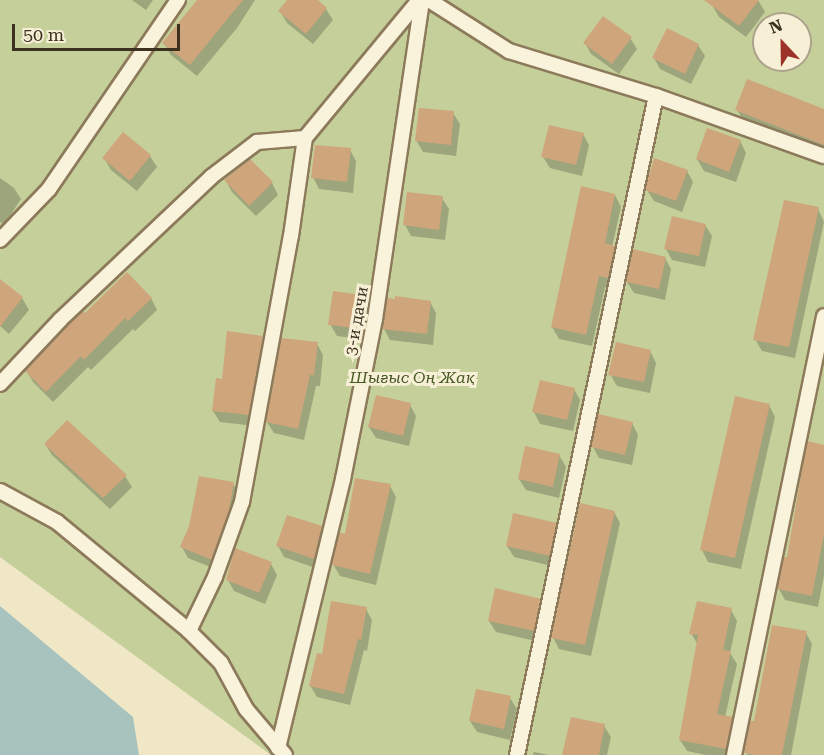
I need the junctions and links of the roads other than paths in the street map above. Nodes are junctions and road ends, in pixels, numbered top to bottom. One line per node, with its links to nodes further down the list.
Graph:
1 (178, 0): 7 (lane)
2 (421, 0): 5 (lane); 13 (lane, 3-и дачи)
3 (429, 0): 4 (lane)
4 (656, 96): 6 (lane); 14 (lane)
5 (305, 138): 10 (lane); 12 (lane)
6 (824, 156)
7 (0, 240)
8 (824, 316): 9 (lane)
9 (821, 344): 15 (lane)
10 (0, 384)
11 (0, 491): 12 (lane)
12 (189, 631): 13 (lane)
13 (281, 752)
14 (517, 755)
15 (734, 755)

